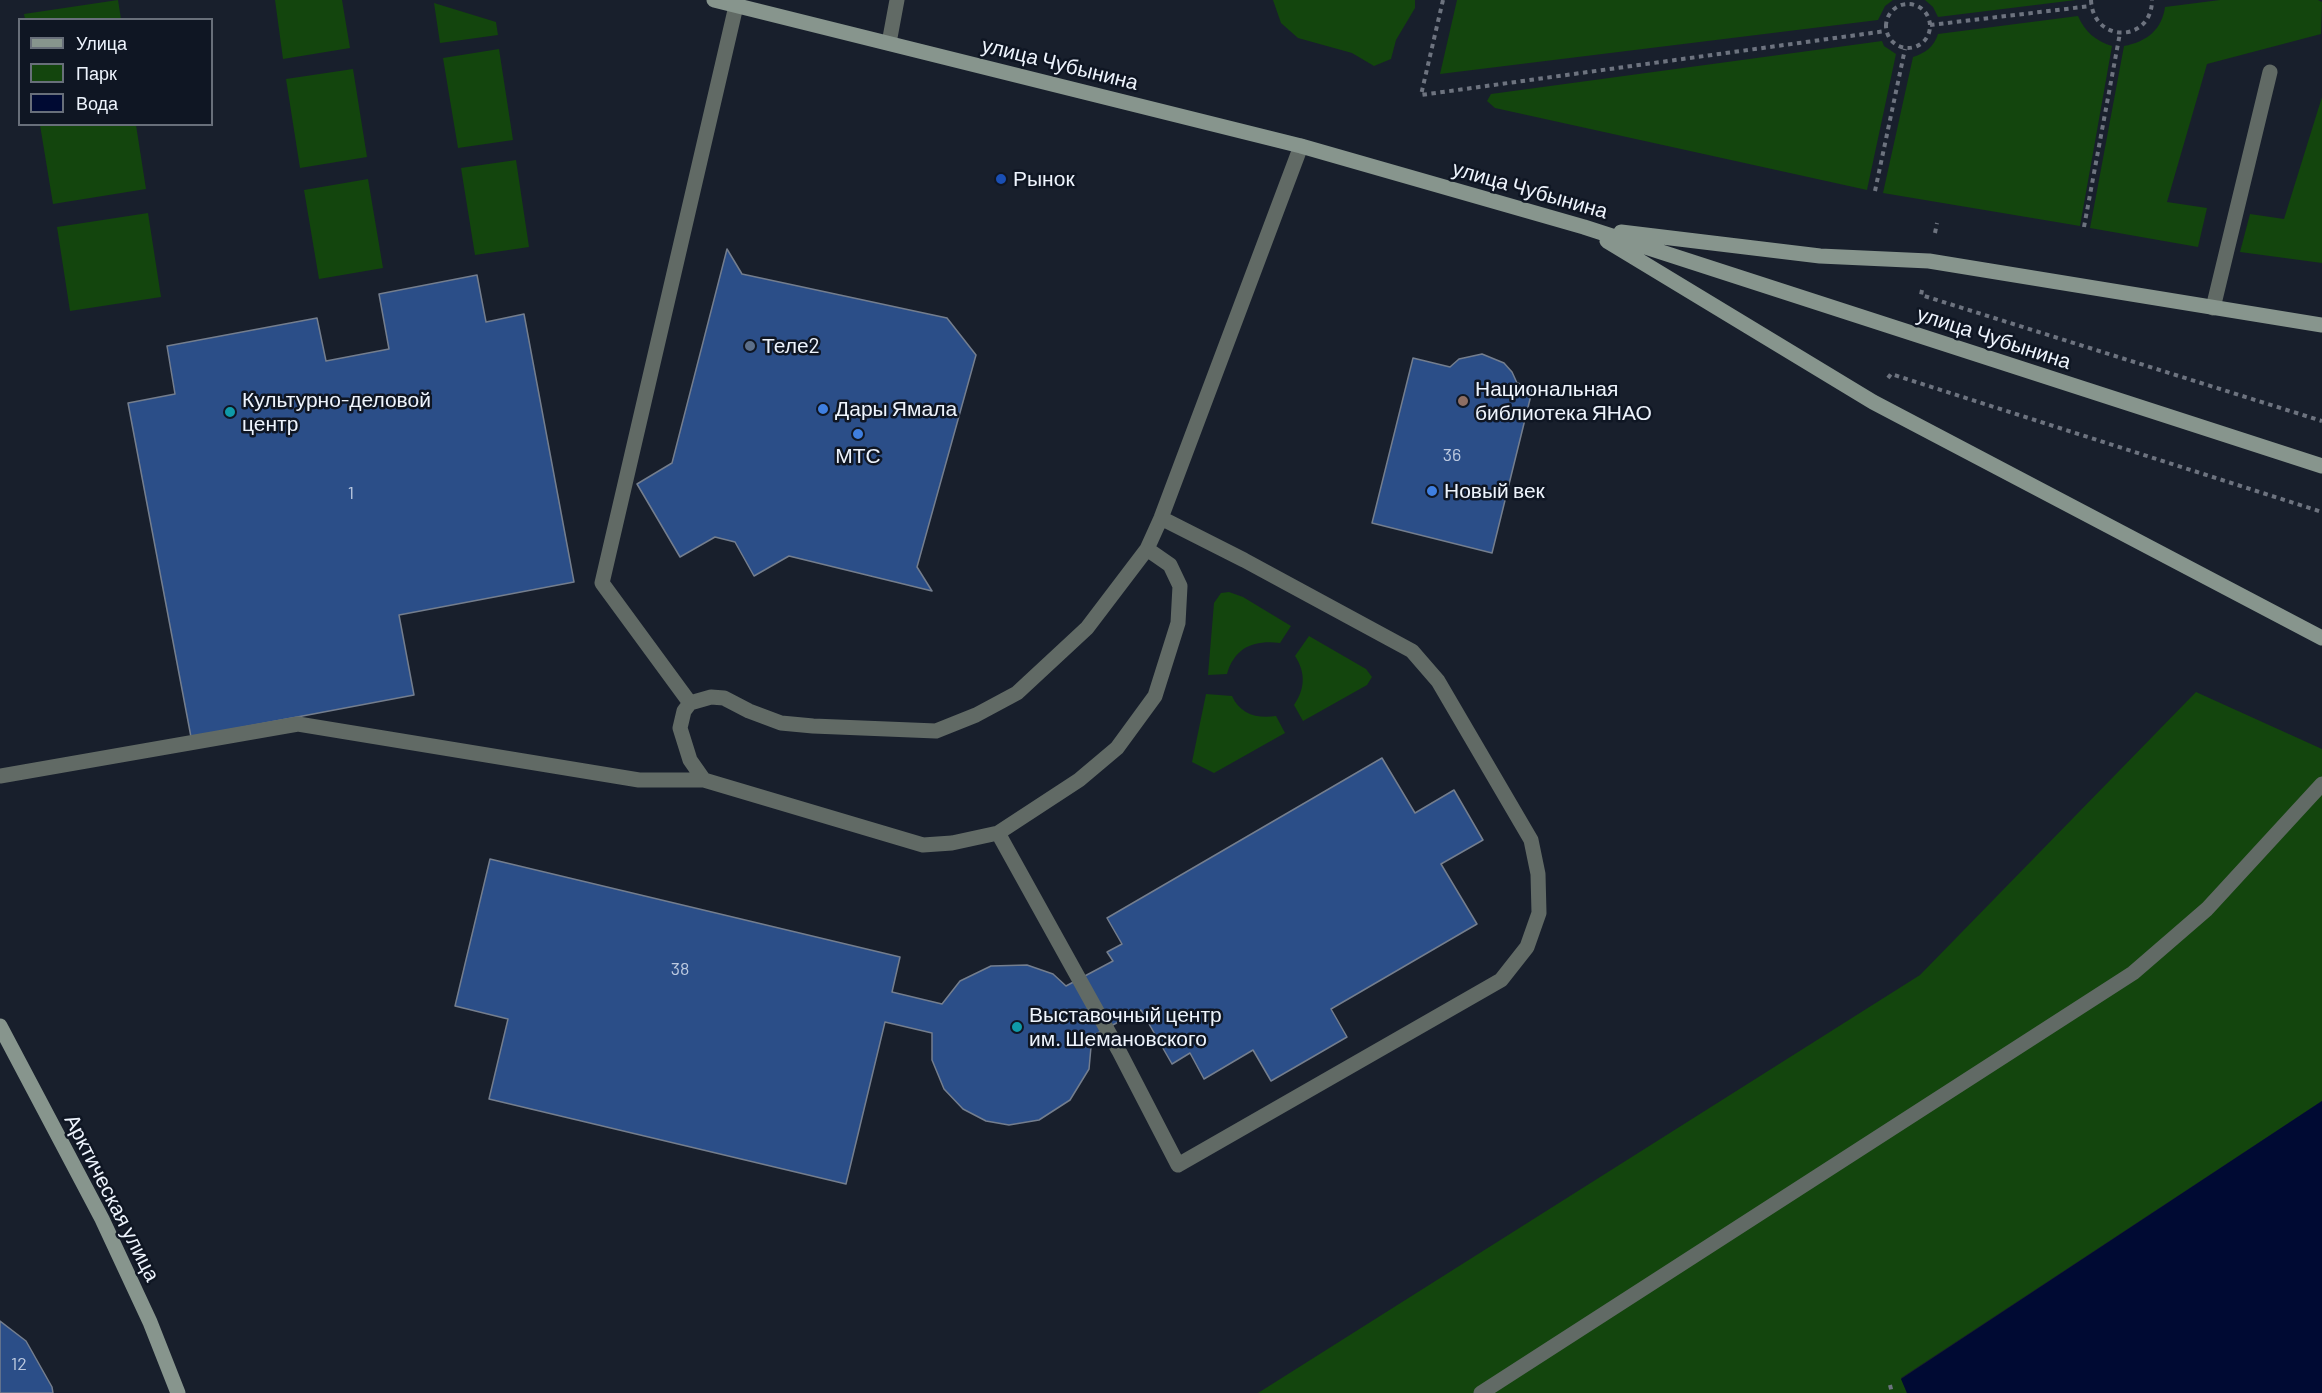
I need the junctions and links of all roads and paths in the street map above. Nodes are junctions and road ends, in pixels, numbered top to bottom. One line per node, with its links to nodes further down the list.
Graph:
1 (714, 0): 7 (street, улица Чубынина)
2 (897, 0): 12 (lane)
3 (1443, 0): 10 (path)
4 (2091, 0): 8 (path)
5 (2152, 0): 11 (path)
6 (1913, 2): 9 (path); 10 (path)
7 (736, 6): 12 (street, улица Чубынина); 29 (lane)
8 (2091, 6): 9 (path); 11 (path)
9 (1930, 25): 13 (path)
10 (1886, 31): 13 (path)
11 (2120, 33): 18 (path)
12 (889, 43): 15 (street, улица Чубынина)
13 (1905, 49): 16 (path)
14 (2270, 72): 20 (lane)
15 (1302, 146): 17 (street, улица Чубынина); 26 (lane)
16 (1875, 191)
17 (1584, 227): 20 (street); 24 (street, улица Чубынина); 28 (street)
18 (2084, 227)
19 (1921, 295): 23 (path)
20 (2213, 308): 21 (street)
21 (2322, 325)
22 (1891, 374): 25 (path)
23 (2322, 421)
24 (2322, 466)
25 (2322, 512)
26 (1161, 518): 27 (lane); 33 (lane)
27 (1147, 549): 29 (lane); 33 (lane)
28 (2322, 638)
29 (690, 703): 31 (lane)
30 (0, 776): 31 (lane)
31 (704, 780): 33 (lane)
32 (2322, 784): 37 (lane)
33 (998, 833)
34 (0, 1026): 36 (street, Арктическая улица)
35 (1890, 1385): 38 (path)
36 (178, 1393)
37 (1481, 1393)
38 (1892, 1393)

